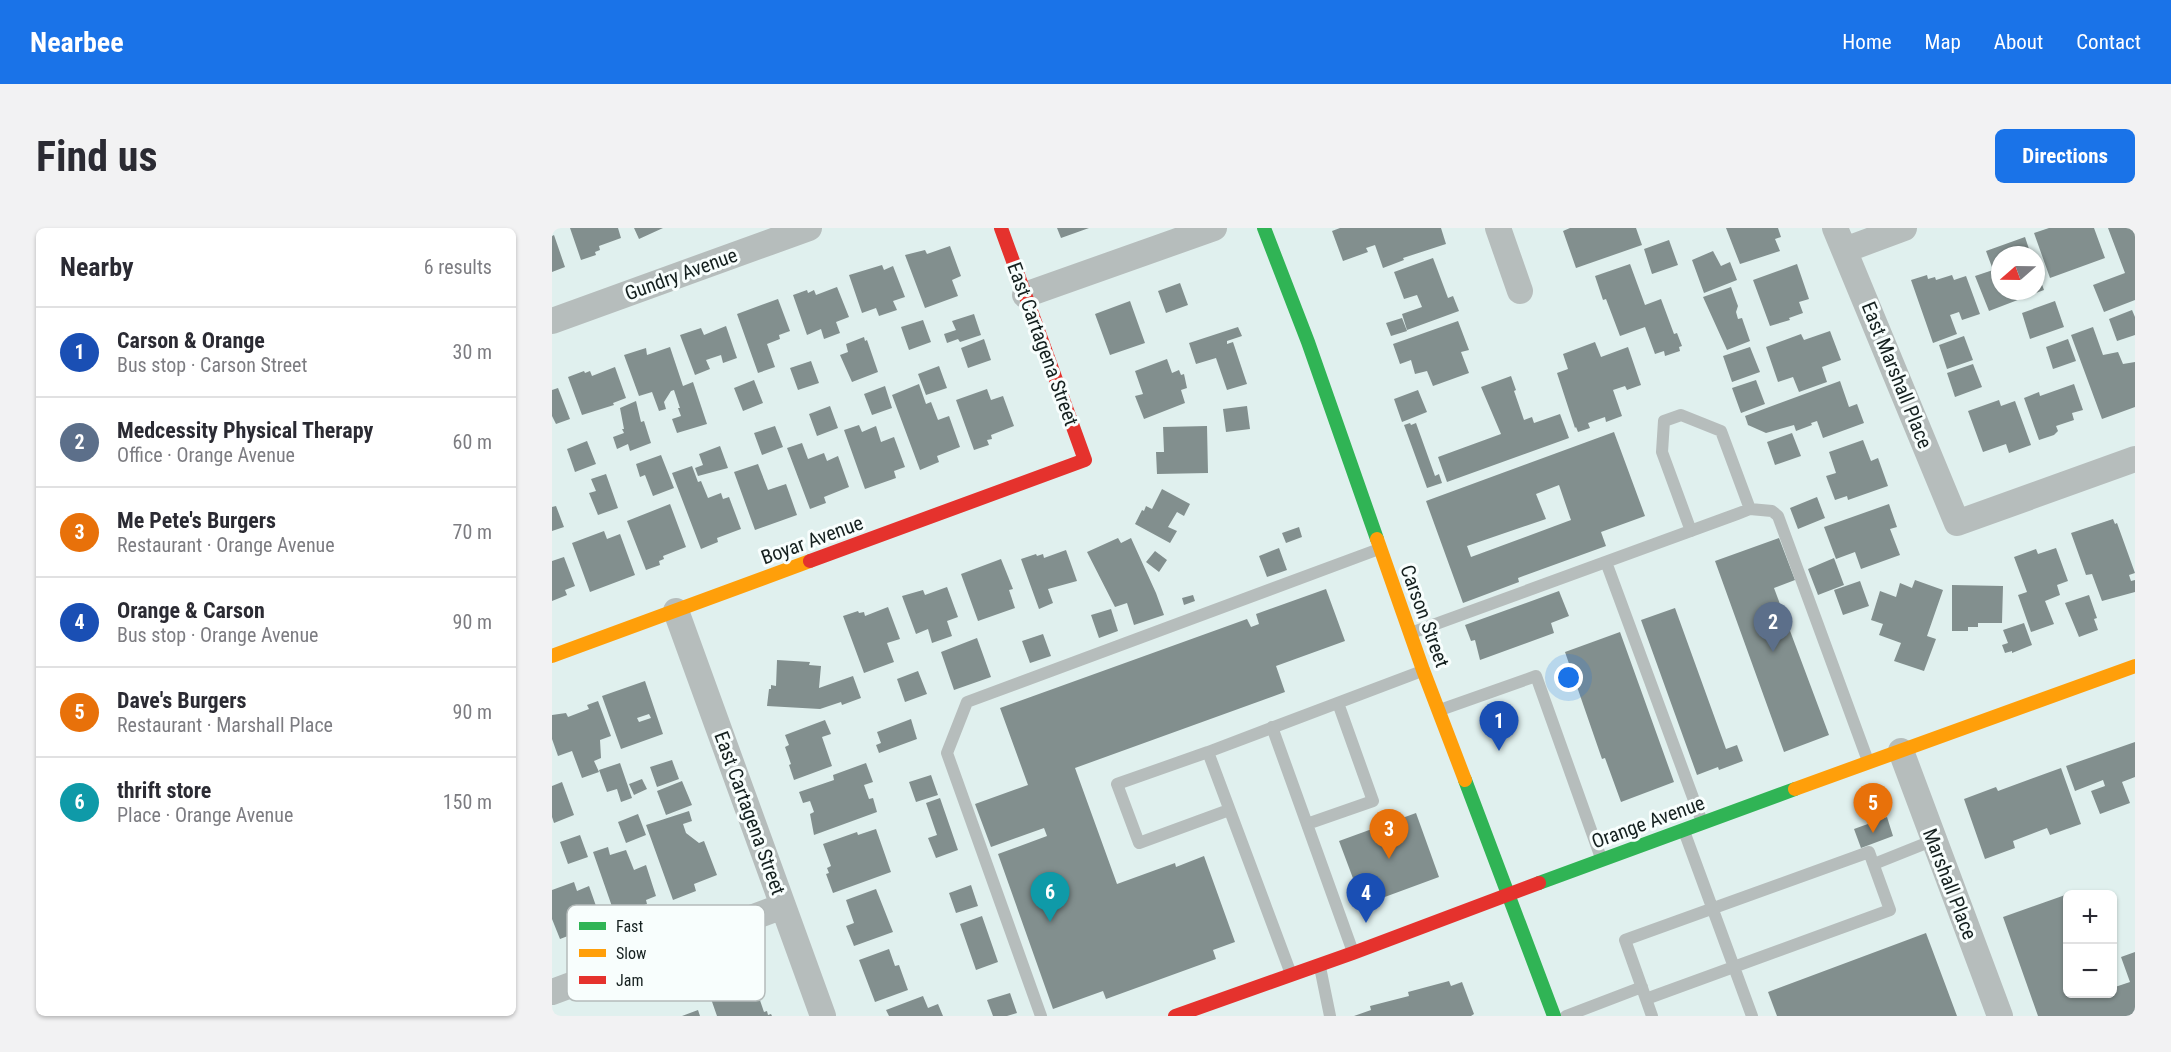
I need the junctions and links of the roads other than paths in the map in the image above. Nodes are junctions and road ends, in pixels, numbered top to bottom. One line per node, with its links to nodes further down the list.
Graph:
1 (809, 228): 10 (street, Gundry Avenue)
2 (1001, 228): 9 (street, East Cartagena Street)
3 (1214, 228): 9 (street)
4 (1264, 228): 15 (street, Carson Street)
5 (1498, 228): 8 (street)
6 (1904, 228): 7 (street)
7 (1840, 239): 12 (street, East Marshall Place)
8 (1520, 291)
9 (1025, 295): 11 (street, East Cartagena Street)
10 (552, 321)
11 (1085, 459): 17 (street, Boyar Avenue)
12 (2135, 459)
13 (1750, 509): 14 (lane); 14 (lane); 27 (lane)
14 (1691, 531): 16 (lane)
15 (1380, 549): 18 (street, Carson Street); 47 (lane)
16 (1606, 562): 18 (lane); 29 (lane)
17 (676, 611): 19 (street, Boyar Avenue); 36 (street, East Cartagena Street)
18 (1410, 633): 21 (street, Carson Street)
19 (552, 656)
20 (2135, 666): 25 (street, Orange Avenue)
21 (1423, 670): 22 (lane); 23 (street, Carson Street)
22 (1338, 703): 24 (lane); 30 (lane)
23 (1440, 710): 33 (lane); 35 (street, Carson Street)
24 (1272, 727): 26 (lane); 30 (lane)
25 (1901, 751): 27 (street, Orange Avenue); 32 (street, Marshall Place)
26 (1208, 752): 28 (lane); 28 (lane)
27 (1869, 762): 29 (street, Orange Avenue)
28 (1229, 810): 42 (lane)
29 (1703, 823): 31 (street, Orange Avenue)
30 (1307, 824): 39 (lane)
31 (1683, 830): 33 (street, Orange Avenue); 37 (lane)
32 (1934, 840): 34 (lane); 54 (street, Marshall Place)
33 (1602, 859): 35 (street, Orange Avenue)
34 (1874, 864): 37 (lane); 41 (lane)
35 (1509, 894): 39 (street, Orange Avenue); 50 (street, Carson Street)
36 (783, 906): 38 (street); 46 (street, East Cartagena Street)
37 (1711, 908): 41 (lane); 45 (lane)
38 (765, 913)
39 (1353, 953): 40 (street, Orange Avenue)
40 (1319, 964): 42 (street, Orange Avenue); 49 (lane)
41 (1733, 967): 45 (lane); 53 (lane)
42 (1292, 975): 48 (street, Orange Avenue)
43 (567, 986): 44 (street)
44 (552, 992)
45 (1644, 993): 51 (lane); 52 (lane)
46 (823, 1016)
47 (1041, 1016)
48 (1175, 1016)
49 (1330, 1016)
50 (1554, 1016)
51 (1566, 1016)
52 (1652, 1016)
53 (1752, 1016)
54 (2000, 1016)

